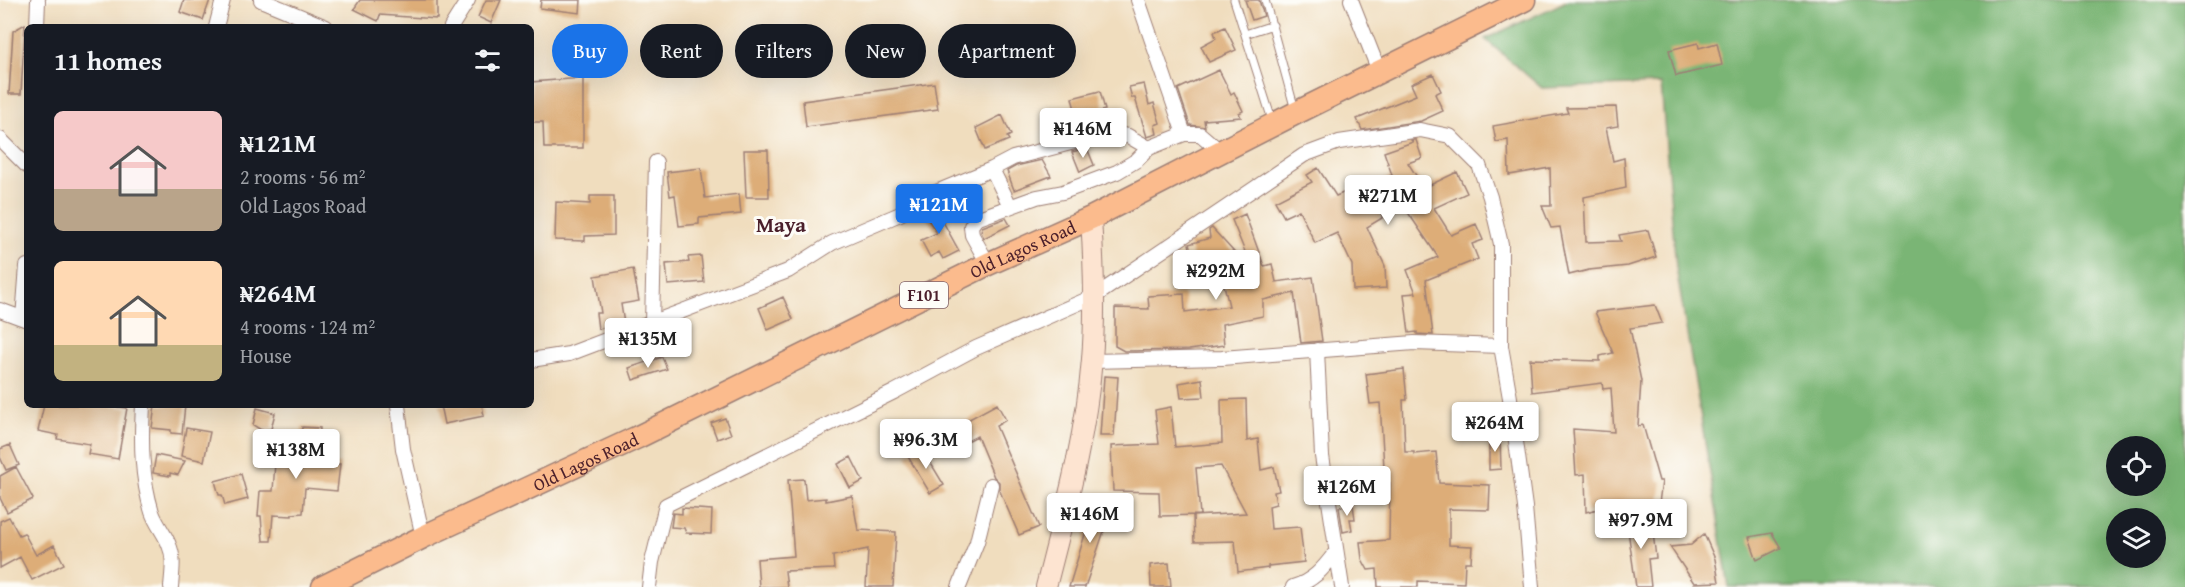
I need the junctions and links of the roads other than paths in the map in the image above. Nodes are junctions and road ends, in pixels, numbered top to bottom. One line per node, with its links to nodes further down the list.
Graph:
1 (38, 0): 10 (street)
2 (223, 0): 11 (street)
3 (261, 0): 12 (street)
4 (468, 0): 13 (street)
5 (1138, 0): 19 (street)
6 (1234, 0): 15 (lane)
7 (1265, 0): 14 (lane)
8 (1351, 0): 16 (street)
9 (1524, 0): 16 (main road, Old Lagos Road / F101)
10 (37, 24)
11 (217, 24)
12 (319, 24)
13 (453, 24)
14 (1273, 25): 15 (lane); 17 (lane)
15 (1245, 34): 18 (lane)
16 (1379, 71): 17 (main road, Old Lagos Road / F101)
17 (1296, 112): 18 (main road, Old Lagos Road / F101)
18 (1274, 124): 23 (main road, Old Lagos Road / F101)
19 (1184, 134): 21 (street); 23 (street)
20 (0, 139): 22 (street)
21 (1149, 148): 25 (street); 26 (street)
22 (20, 149)
23 (1221, 152): 27 (main road, Old Lagos Road / F101)
24 (656, 162): 32 (street)
25 (992, 169): 26 (street); 32 (street)
26 (1010, 206): 28 (street)
27 (1091, 218): 28 (main road, Old Lagos Road / F101); 29 (street)
28 (988, 264): 40 (main road, Old Lagos Road / F101)
29 (1095, 296): 33 (street); 36 (street); 44 (street)
30 (0, 310): 31 (street)
31 (24, 319)
32 (652, 322): 35 (street)
33 (1501, 346): 34 (street); 49 (street)
34 (1317, 350): 36 (street); 41 (street)
35 (534, 360)
36 (1092, 361): 46 (street)
37 (143, 408): 42 (street)
38 (398, 408): 40 (street)
39 (991, 485): 45 (street)
40 (423, 537): 43 (main road, Old Lagos Road / F101)
41 (1335, 554): 47 (street); 48 (street)
42 (169, 585)
43 (323, 587)
44 (649, 587)
45 (959, 587)
46 (1046, 587)
47 (1293, 587)
48 (1342, 587)
49 (1532, 587)

